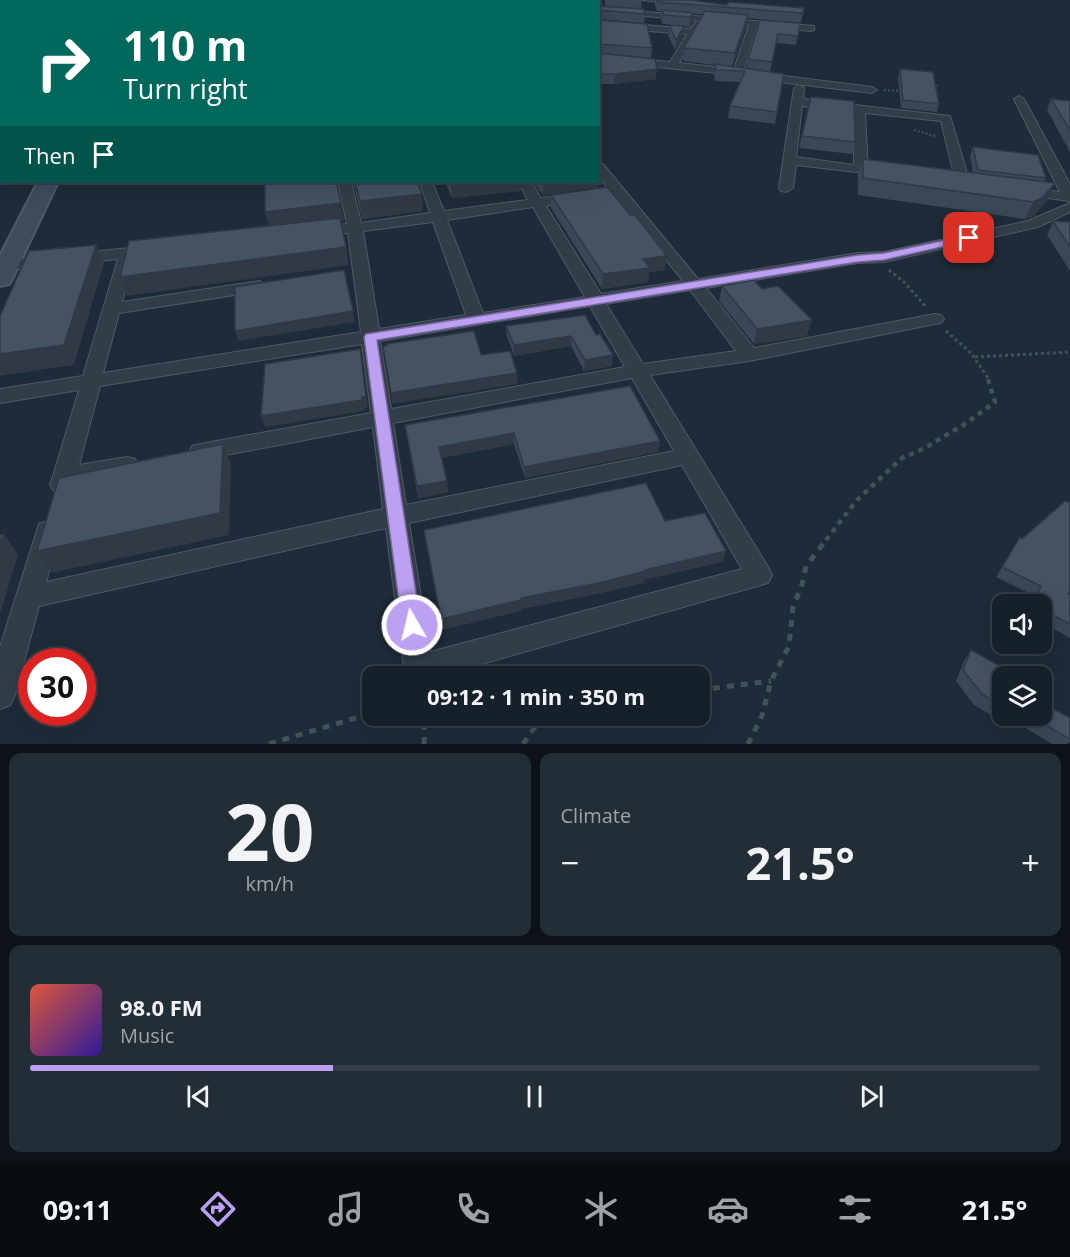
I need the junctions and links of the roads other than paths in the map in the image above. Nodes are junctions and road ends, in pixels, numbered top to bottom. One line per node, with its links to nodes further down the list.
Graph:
1 (647, 0): 2 (street)
2 (694, 4)
3 (600, 8): 4 (street)
4 (701, 15): 5 (street); 8 (street)
5 (754, 23): 7 (street); 11 (street)
6 (600, 24): 8 (street)
7 (811, 28)
8 (692, 32): 10 (street)
9 (600, 58): 10 (street)
10 (673, 65): 11 (street)
11 (738, 72): 12 (street)
12 (800, 83): 13 (street); 15 (street)
13 (872, 90)
14 (1018, 99): 28 (street)
15 (797, 102): 16 (street); 17 (street)
16 (859, 108): 17 (street); 24 (street)
17 (790, 160): 25 (street)
18 (600, 169): 27 (street)
19 (31, 183): 36 (street)
20 (47, 183): 39 (street)
21 (344, 183): 34 (street)
22 (426, 183): 31 (street)
23 (526, 183): 29 (street)
24 (964, 183)
25 (786, 188)
26 (1011, 189): 28 (street)
27 (620, 191): 29 (street); 41 (street)
28 (1070, 197)
29 (537, 202): 31 (street); 42 (street)
30 (1070, 207): 32 (street)
31 (439, 216): 34 (street); 45 (street)
32 (1033, 224): 33 (street); 41 (street)
33 (1061, 227)
34 (355, 228): 35 (street); 46 (street)
35 (298, 234)
36 (0, 241)
37 (173, 249): 38 (street)
38 (127, 254): 39 (street); 43 (street)
39 (2, 270)
40 (278, 284): 43 (street)
41 (695, 285): 42 (street); 47 (street)
42 (595, 301): 45 (street); 48 (street)
43 (112, 309): 49 (street)
44 (935, 319): 47 (street)
45 (477, 320): 46 (street)
46 (370, 337): 49 (street); 51 (street)
47 (749, 355): 48 (street)
48 (637, 371): 51 (street); 53 (street)
49 (92, 382): 50 (street); 55 (street)
50 (0, 396)
51 (382, 419): 52 (street); 56 (street)
52 (182, 455)
53 (688, 456): 56 (street); 59 (street)
54 (147, 461): 55 (street)
55 (64, 476): 57 (street)
56 (396, 516): 57 (street); 58 (street)
57 (29, 597): 60 (street)
58 (418, 666)
59 (443, 666)
60 (0, 695)

